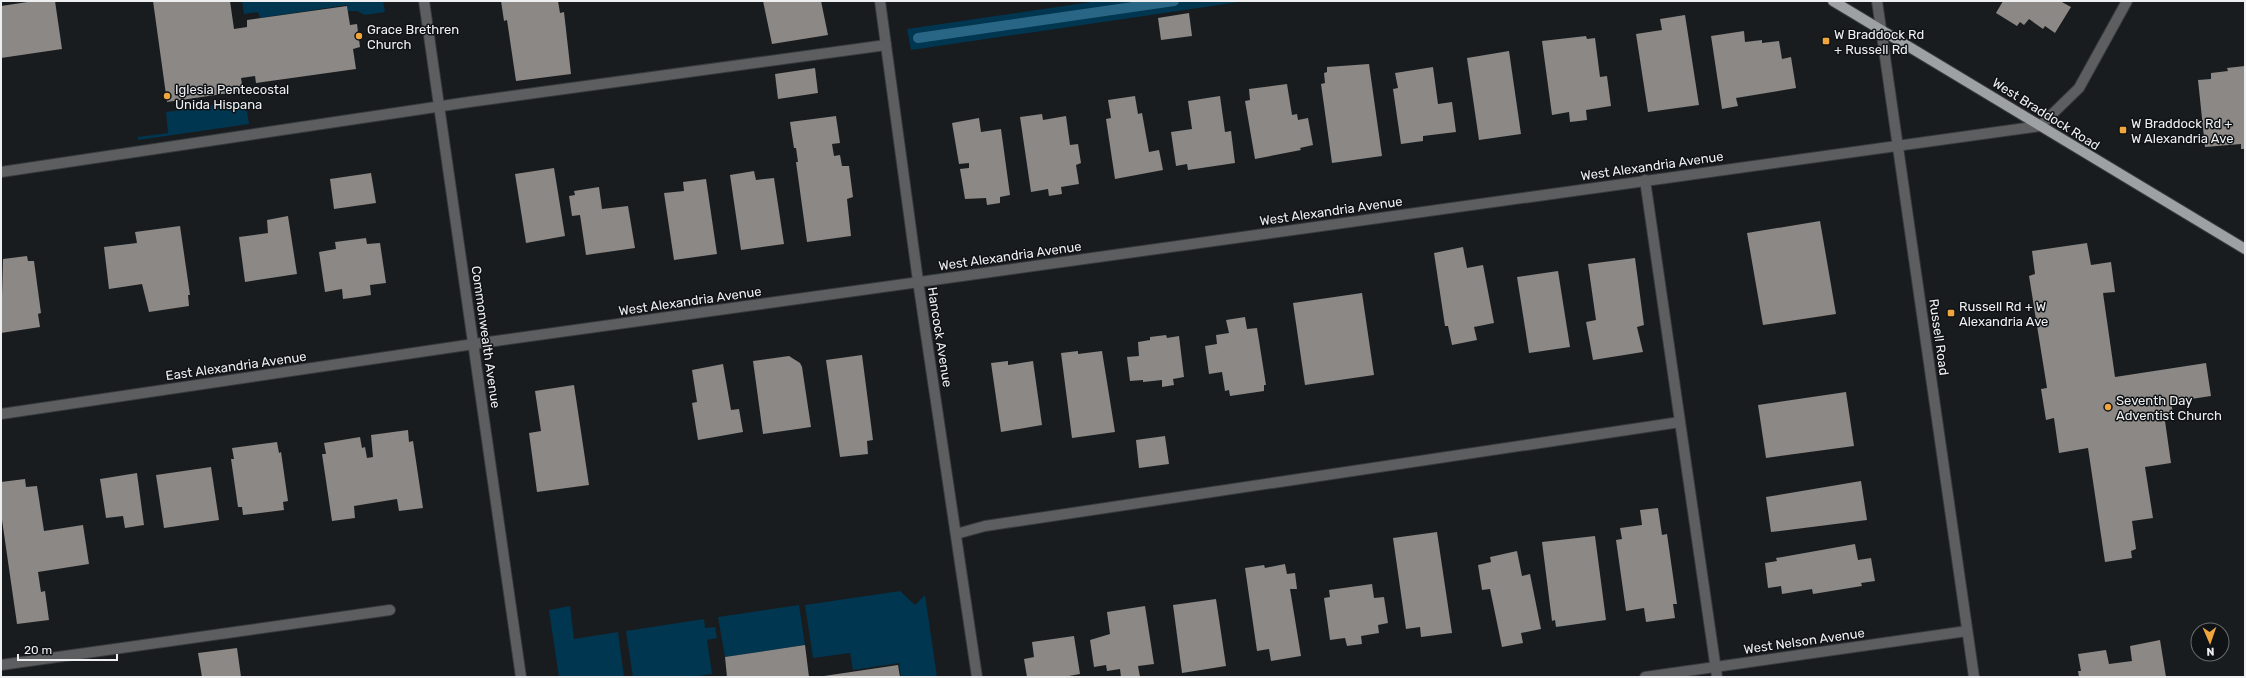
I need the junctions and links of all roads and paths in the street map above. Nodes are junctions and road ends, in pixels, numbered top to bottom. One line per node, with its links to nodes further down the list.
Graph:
1 (424, 1): 8 (street, Commonwealth Avenue)
2 (880, 1): 7 (street, Hancock Avenue)
3 (1833, 1): 6 (main road, West Braddock Road)
4 (1877, 1): 6 (street, Russell Road)
5 (2127, 1): 9 (street)
6 (1881, 28): 9 (main road, West Braddock Road); 10 (street, Russell Road)
7 (886, 46): 8 (street); 14 (street, Hancock Avenue)
8 (439, 106): 11 (street); 15 (street, Commonwealth Avenue)
9 (2040, 126): 10 (street, West Alexandria Avenue); 13 (main road, West Braddock Road)
10 (1898, 145): 12 (street, West Alexandria Avenue); 20 (street, Russell Road)
11 (1, 172)
12 (1645, 180): 14 (street, West Alexandria Avenue); 17 (street)
13 (2245, 249)
14 (918, 281): 15 (street, West Alexandria Avenue); 18 (street, Hancock Avenue)
15 (474, 344): 16 (street, East Alexandria Avenue); 23 (street, Commonwealth Avenue)
16 (1, 414)
17 (1680, 422): 18 (street); 22 (street)
18 (956, 534): 24 (street, Hancock Avenue)
19 (390, 610): 21 (street)
20 (1967, 631): 22 (street, West Nelson Avenue); 26 (street, Russell Road)
21 (1, 665)
22 (1717, 672): 25 (street, West Nelson Avenue)
23 (521, 677)
24 (977, 677)
25 (1645, 677)
26 (1974, 677)

